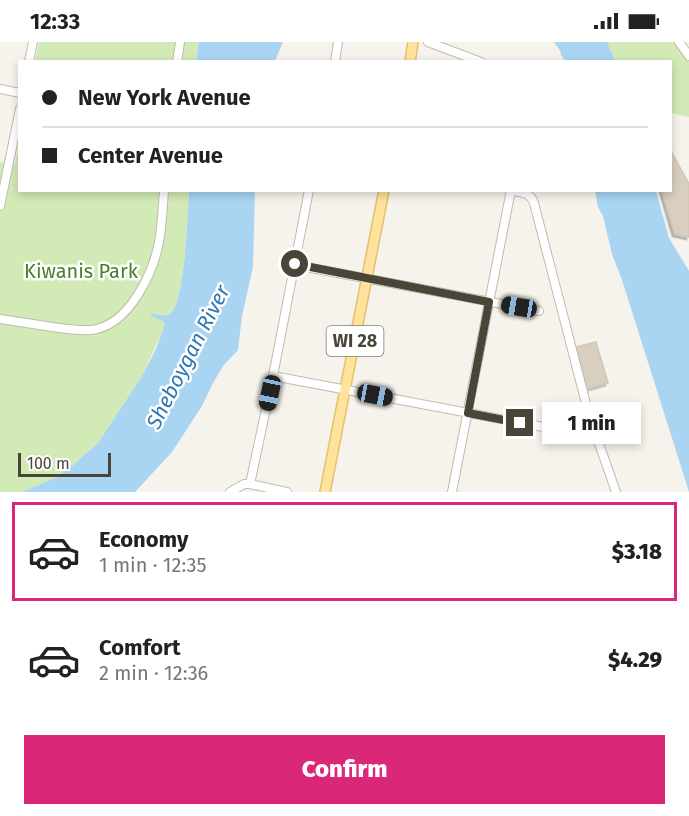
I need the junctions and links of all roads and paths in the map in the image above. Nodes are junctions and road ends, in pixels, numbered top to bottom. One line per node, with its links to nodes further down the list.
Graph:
1 (33, 42): 8 (street)
2 (180, 42): 9 (street)
3 (338, 42): 10 (street)
4 (413, 42): 11 (main road)
5 (428, 42): 12 (street)
6 (679, 42): 7 (street)
7 (689, 56)
8 (29, 60)
9 (177, 60)
10 (335, 60)
11 (410, 60)
12 (476, 60)
13 (0, 89): 14 (street)
14 (18, 93)
15 (18, 119): 21 (street)
16 (164, 192): 26 (street)
17 (309, 192): 22 (street)
18 (384, 192): 23 (main road, WI 28)
19 (510, 192): 24 (street)
20 (516, 192): 30 (street)
21 (0, 206)
22 (295, 264): 23 (street); 27 (street)
23 (367, 278): 24 (street); 28 (main road, WI 28)
24 (489, 302): 25 (street); 29 (street)
25 (539, 311)
26 (0, 319)
27 (273, 376): 28 (street); 31 (street)
28 (346, 390): 29 (street); 34 (main road, WI 28)
29 (468, 413): 30 (street); 35 (street)
30 (596, 438): 36 (street)
31 (250, 484): 32 (street); 33 (street)
32 (230, 492)
33 (287, 492)
34 (326, 492)
35 (452, 492)
36 (616, 492)

